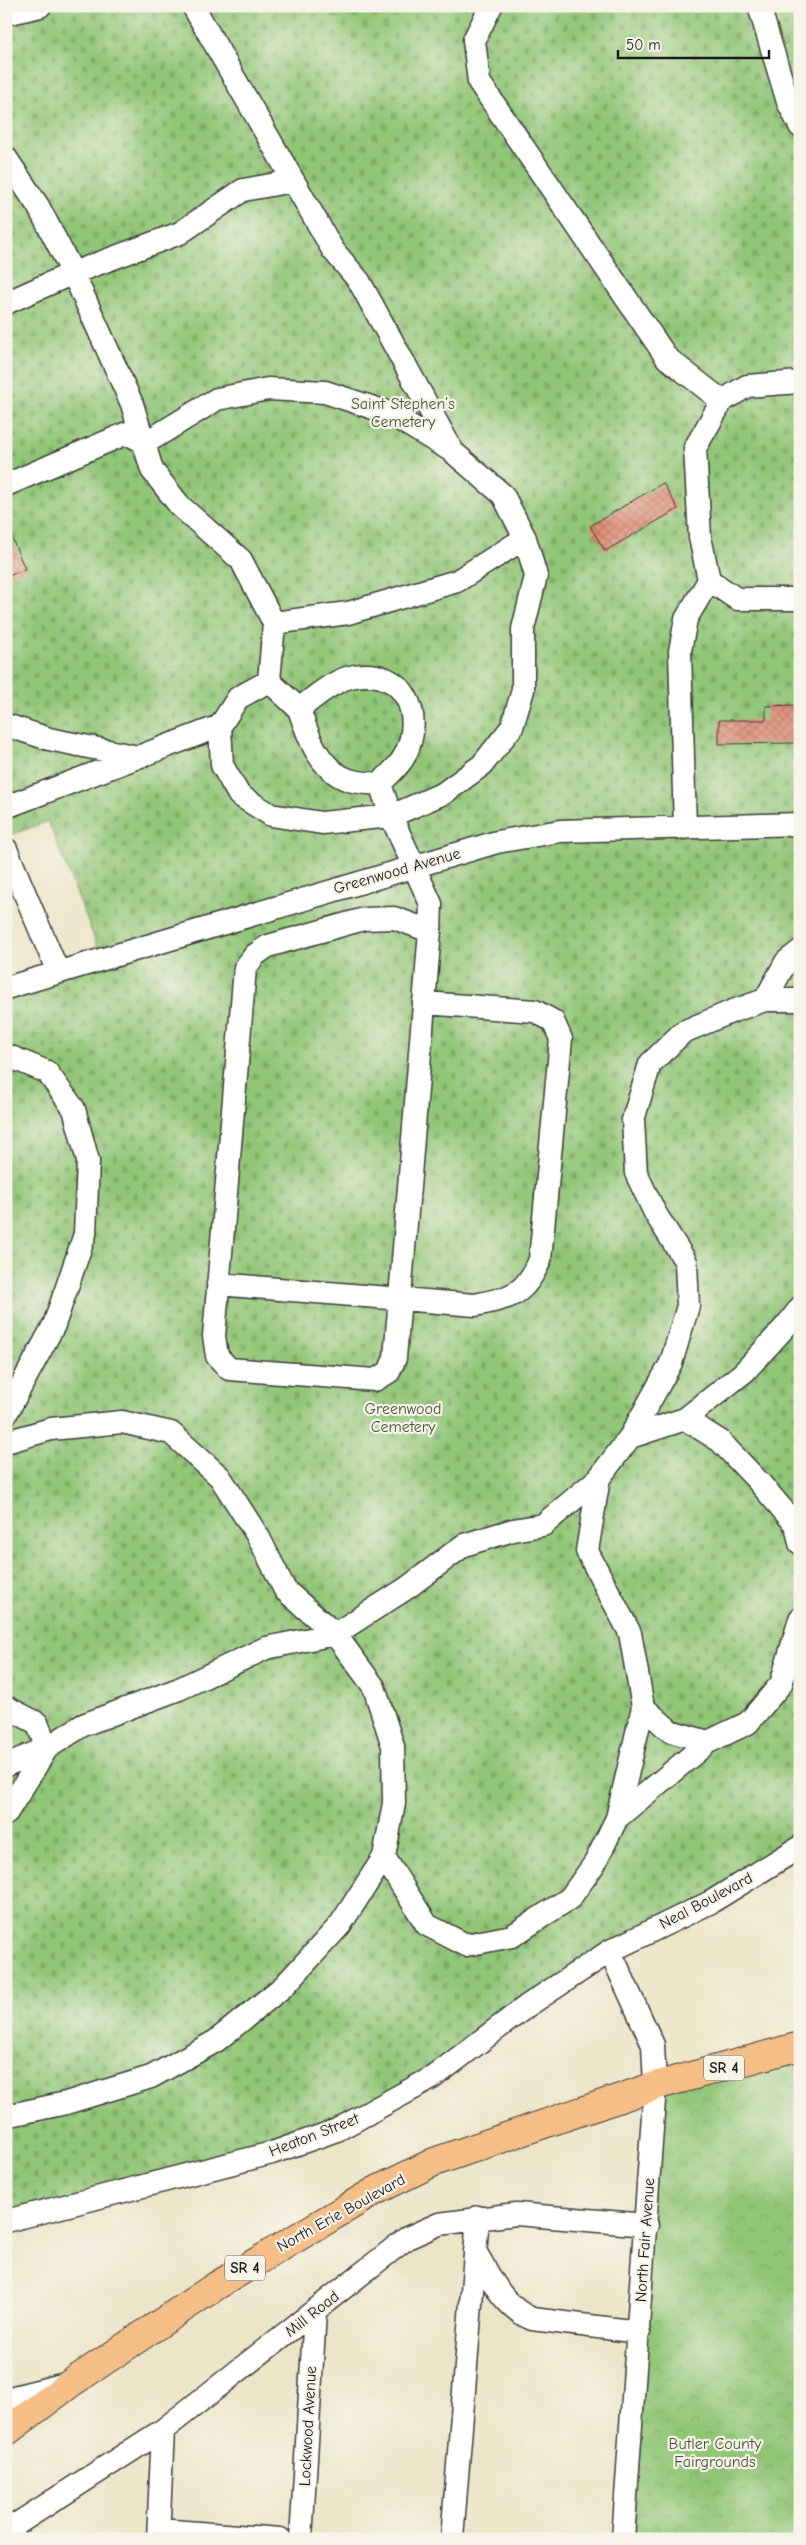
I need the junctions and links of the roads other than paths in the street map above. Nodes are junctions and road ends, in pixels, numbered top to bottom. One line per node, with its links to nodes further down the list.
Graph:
1 (40, 6): 5 (street)
2 (192, 6): 8 (street)
3 (491, 6): 12 (street)
4 (759, 6): 6 (street)
5 (6, 14)
6 (800, 126)
7 (6, 158): 9 (street)
8 (293, 181): 9 (street); 14 (street)
9 (73, 273): 10 (street); 13 (street)
10 (6, 303)
11 (800, 382): 12 (street)
12 (722, 401): 17 (street)
13 (145, 443): 14 (street); 15 (street); 19 (street)
14 (453, 452): 16 (street)
15 (6, 485)
16 (526, 538): 19 (street); 27 (street)
17 (709, 580): 18 (street); 29 (street)
18 (800, 598)
19 (274, 623): 20 (street)
20 (269, 681): 21 (street); 23 (street)
21 (299, 709): 25 (street); 25 (street)
22 (6, 725): 24 (street)
23 (220, 726): 24 (street); 27 (street)
24 (138, 757): 26 (street)
25 (380, 784): 27 (street)
26 (12, 805)
27 (391, 816): 31 (street)
28 (800, 824): 29 (street, Greenwood Avenue)
29 (685, 828): 31 (street, Greenwood Avenue)
30 (6, 849): 34 (street)
31 (414, 866): 32 (street); 34 (street, Greenwood Avenue)
32 (430, 931): 38 (street); 40 (street)
33 (800, 952): 36 (street)
34 (58, 972): 35 (street, Greenwood Avenue)
35 (6, 988)
36 (765, 1000): 37 (street); 45 (street)
37 (800, 1000)
38 (424, 1003): 41 (street); 41 (street)
39 (6, 1055): 43 (street)
40 (218, 1284): 41 (street); 41 (street)
41 (400, 1299)
42 (800, 1308): 44 (street)
43 (6, 1414)
44 (685, 1419): 45 (street); 48 (street)
45 (630, 1437): 47 (street)
46 (6, 1442): 50 (street)
47 (599, 1478): 50 (street); 53 (street)
48 (799, 1524)
49 (800, 1619): 52 (street)
50 (335, 1634): 56 (street); 61 (street)
51 (800, 1670): 52 (street)
52 (781, 1684): 55 (street)
53 (643, 1707): 55 (street); 59 (street)
54 (6, 1708): 56 (street)
55 (708, 1742): 59 (street)
56 (47, 1748): 57 (street); 58 (street)
57 (6, 1765)
58 (6, 1814)
59 (617, 1818): 61 (street)
60 (800, 1847): 62 (street, Neal Boulevard)
61 (384, 1857): 65 (street)
62 (610, 1951): 64 (street, North Fair Avenue); 67 (street, Heaton Street)
63 (800, 2046): 64 (highway, SR 4)
64 (655, 2086): 68 (street, North Fair Avenue); 72 (highway, North Erie Boulevard / SR 4)
65 (6, 2116)
66 (478, 2217): 68 (street, Mill Road); 69 (street); 70 (street, Mill Road)
67 (6, 2221)
68 (647, 2225): 71 (street, North Fair Avenue)
69 (475, 2251): 71 (street); 80 (street)
70 (314, 2313): 74 (street, Mill Road); 79 (street, Lockwood Avenue)
71 (639, 2332): 81 (street, North Fair Avenue)
72 (71, 2383): 73 (street); 75 (highway, North Erie Boulevard / SR 4)
73 (6, 2400)
74 (163, 2430): 76 (street, Mill Road); 77 (street)
75 (6, 2432)
76 (12, 2531)
77 (158, 2535): 78 (street)
78 (280, 2539)
79 (301, 2539)
80 (452, 2539)
81 (623, 2539)

